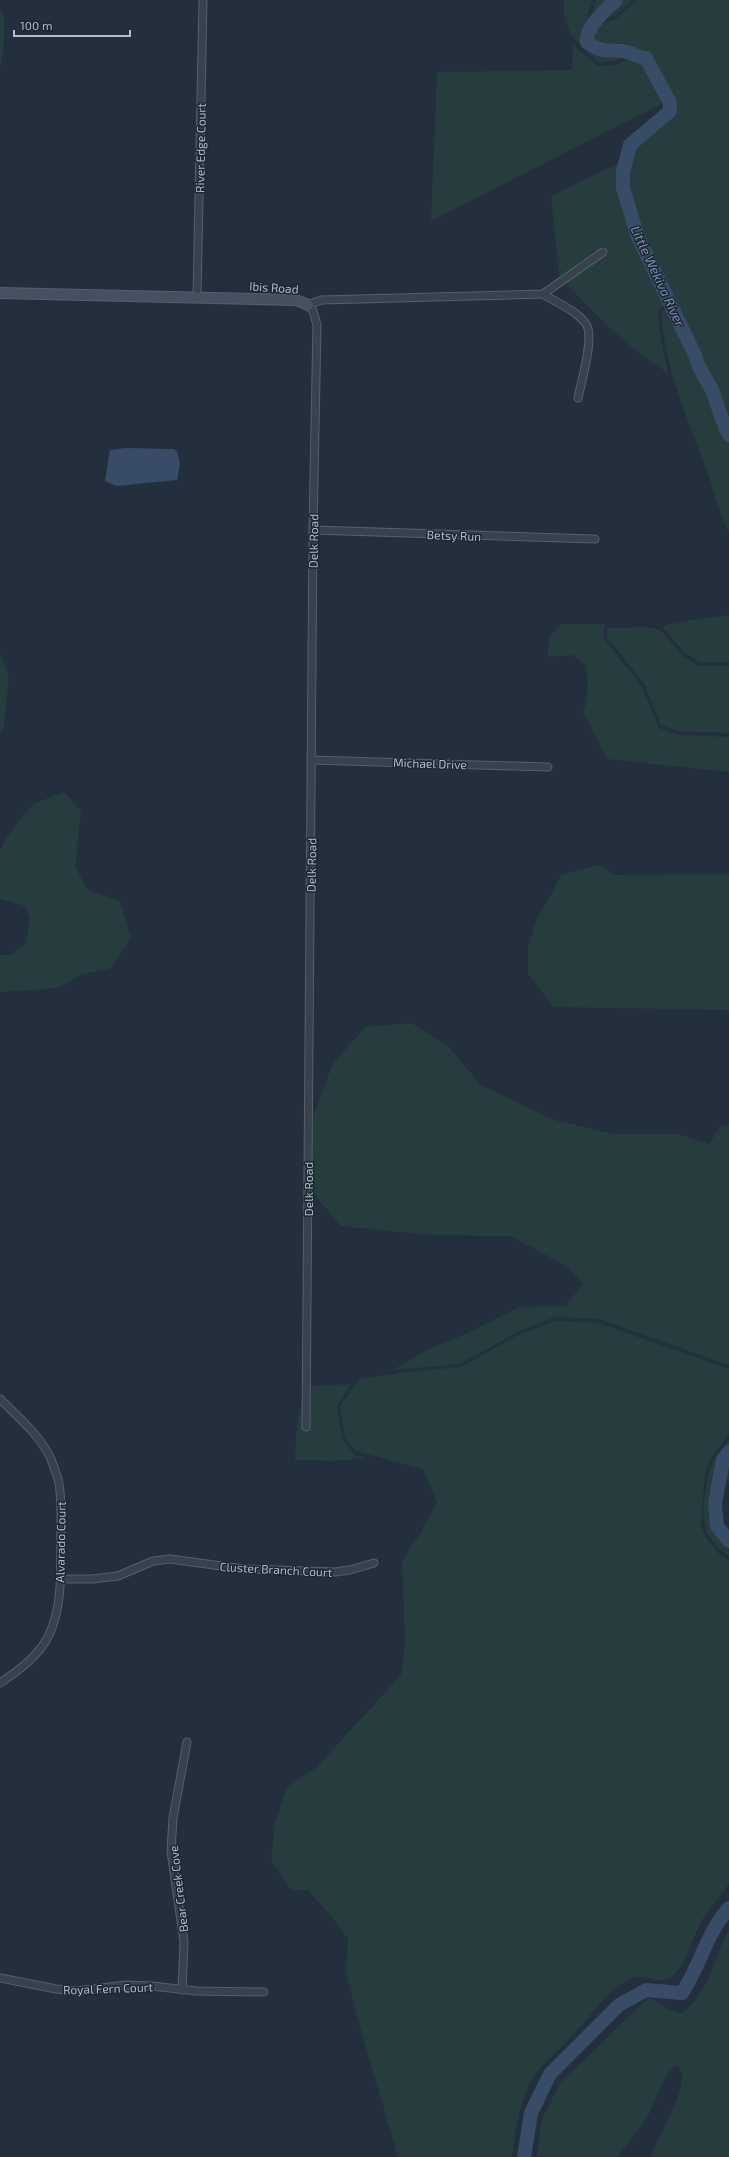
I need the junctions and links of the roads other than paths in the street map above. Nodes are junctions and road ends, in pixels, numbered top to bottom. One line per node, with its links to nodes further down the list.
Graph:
1 (203, 0): 5 (street, River Edge Court)
2 (603, 252): 4 (street)
3 (0, 293): 5 (street, Ibis Road)
4 (543, 294): 6 (street, Ibis Road); 7 (street)
5 (197, 297): 6 (street, Ibis Road)
6 (308, 305): 8 (street, Delk Road)
7 (578, 398)
8 (313, 530): 9 (street, Betsy Run); 10 (street, Delk Road)
9 (595, 539)
10 (312, 760): 11 (street, Michael Drive); 13 (street, Delk Road)
11 (548, 767)
12 (0, 1399): 15 (street, Alvarado Court)
13 (306, 1427)
14 (374, 1562): 15 (street, Cluster Branch Court)
15 (60, 1579): 16 (street, Alvarado Court)
16 (0, 1683)
17 (187, 1742): 19 (street, Bear Creek Cove)
18 (0, 1978): 19 (street, Royal Fern Court)
19 (182, 1990): 20 (street, Royal Fern Court)
20 (264, 1992)

